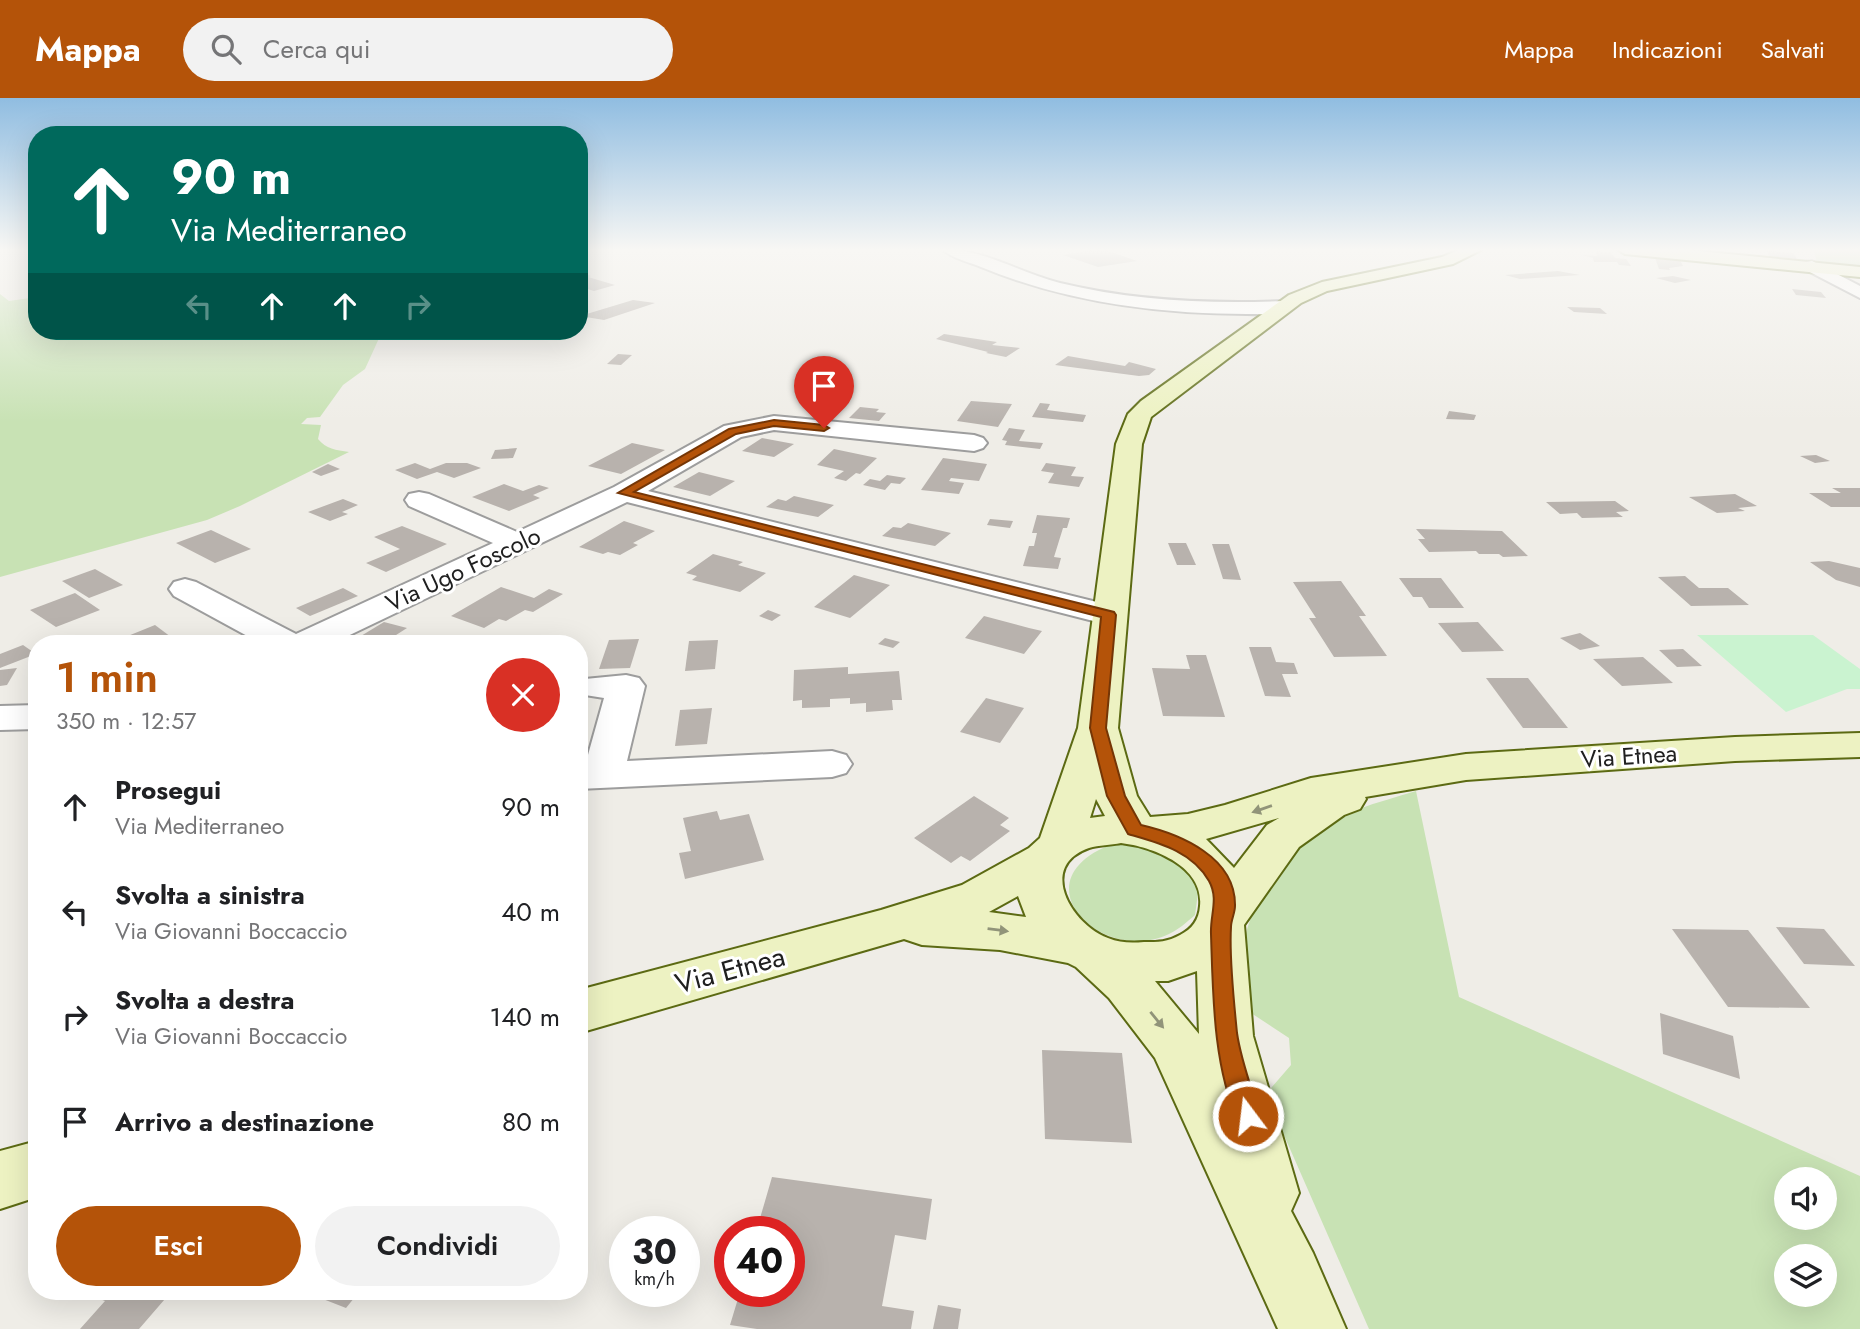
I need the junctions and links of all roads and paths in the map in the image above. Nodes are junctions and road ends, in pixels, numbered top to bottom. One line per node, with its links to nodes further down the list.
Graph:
1 (1186, 306): 3 (street)
2 (1284, 307): 3 (street); 4 (street)
3 (1197, 308): 4 (street)
4 (1248, 333): 10 (street)
5 (974, 443): 6 (street, Via Ugo Foscolo)
6 (624, 493): 8 (street, Via Ugo Foscolo); 10 (street)
7 (418, 500): 8 (street)
8 (518, 543): 12 (street, Via Ugo Foscolo)
9 (185, 589): 11 (street)
10 (1109, 615): 16 (street)
11 (271, 635)
12 (322, 635)
13 (598, 687): 19 (street)
14 (28, 717): 15 (street)
15 (0, 718)
16 (1098, 728): 21 (street); 22 (street)
17 (1860, 745): 20 (street, Via Etnea)
18 (832, 764): 19 (street)
19 (591, 775)
20 (1400, 778): 21 (street, one-way to 21); 23 (street)
21 (1142, 831): 22 (street); 23 (street)
22 (1053, 852): 24 (street); 25 (street)
23 (1222, 921): 25 (street); 29 (street)
24 (881, 928): 25 (street, one-way to 25); 26 (street, Via Etnea)
25 (1087, 950): 29 (street, one-way to 29)
26 (588, 1010)
27 (28, 1172): 28 (street)
28 (0, 1180)
29 (1301, 1302)

